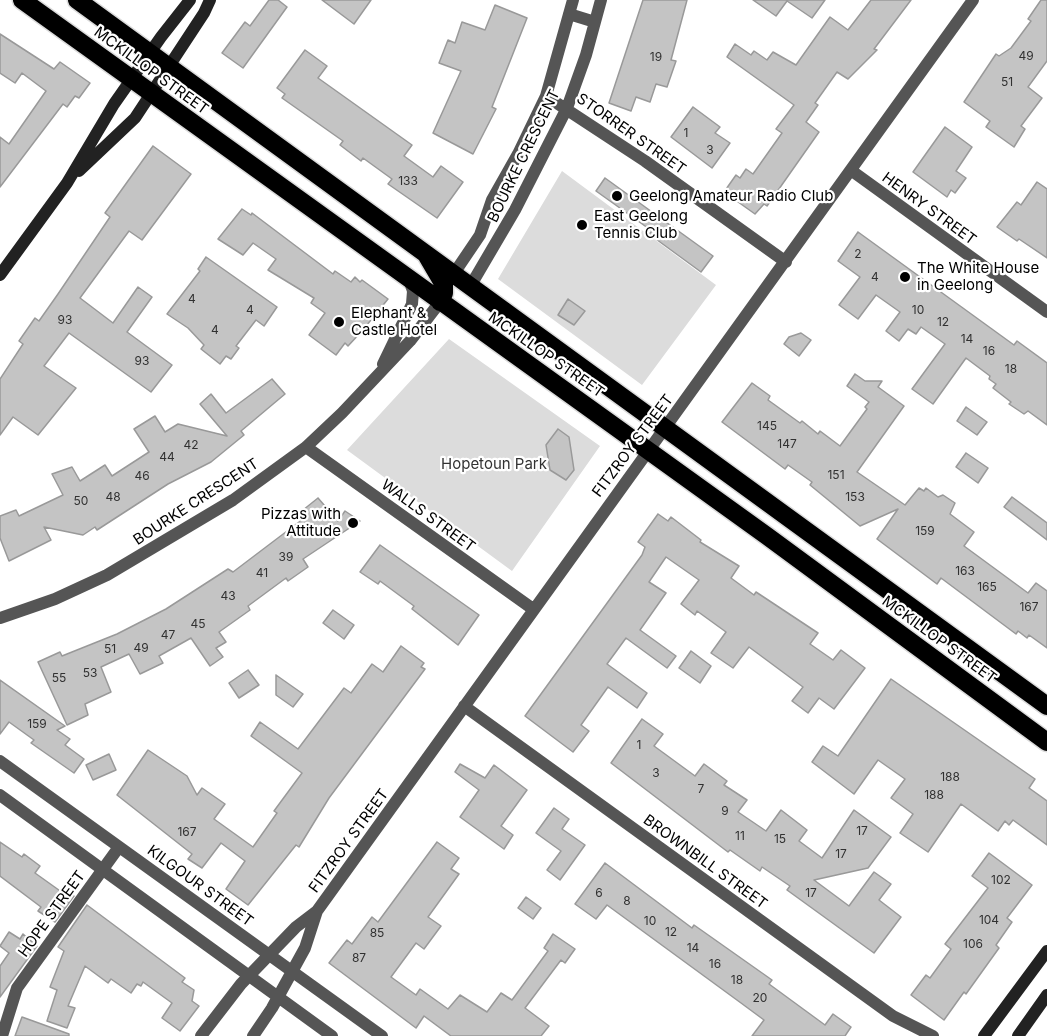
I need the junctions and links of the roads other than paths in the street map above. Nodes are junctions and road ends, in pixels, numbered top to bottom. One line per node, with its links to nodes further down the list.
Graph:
1 (22, 0): 12 (highway, MCKILLOP STREET)
2 (77, 0): 10 (highway, MCKILLOP STREET)
3 (190, 0): 10 (street)
4 (210, 0): 11 (street)
5 (573, 0): 8 (street, BOURKE CRESCENT)
6 (601, 0): 9 (street, BOURKE CRESCENT)
7 (973, 0): 16 (street, FITZROY STREET)
8 (570, 14): 9 (street); 14 (street, BOURKE CRESCENT)
9 (595, 22): 15 (street, BOURKE CRESCENT)
10 (150, 52): 11 (highway, MCKILLOP STREET); 12 (street)
11 (170, 66): 13 (street); 18 (highway, MCKILLOP STREET)
12 (132, 79): 13 (highway, MCKILLOP STREET); 17 (street)
13 (152, 94): 17 (street); 22 (highway, MCKILLOP STREET)
14 (546, 96): 15 (street, STORRER STREET); 20 (street, BOURKE CRESCENT)
15 (567, 108): 19 (street, STORRER STREET); 23 (street, BOURKE CRESCENT)
16 (852, 171): 19 (street, FITZROY STREET); 25 (street, HENRY STREET)
17 (68, 183): 21 (street)
18 (422, 250): 20 (highway, MCKILLOP STREET); 24 (highway)
19 (786, 262): 27 (street, FITZROY STREET)
20 (454, 272): 23 (highway, MCKILLOP STREET)
21 (0, 275)
22 (409, 279): 24 (highway, MCKILLOP STREET); 26 (street, BOURKE CRESCENT)
23 (471, 285): 27 (highway, MCKILLOP STREET)
24 (440, 302): 26 (street, BOURKE CRESCENT); 29 (highway, MCKILLOP STREET)
25 (1047, 312)
26 (380, 370): 28 (street, BOURKE CRESCENT)
27 (666, 430): 29 (street, FITZROY STREET); 33 (highway, MCKILLOP STREET)
28 (306, 447): 30 (street, WALLS STREET); 31 (street, BOURKE CRESCENT)
29 (648, 450): 30 (street, FITZROY STREET); 34 (highway, MCKILLOP STREET)
30 (533, 609): 32 (street, FITZROY STREET)
31 (0, 618)
32 (464, 706): 39 (street, FITZROY STREET); 46 (street, BROWNBILL STREET)
33 (1047, 706)
34 (1047, 742)
35 (0, 761): 37 (street, KILGOUR STREET)
36 (0, 795): 38 (street)
37 (119, 847): 38 (street, HOPE STREET); 41 (street, KILGOUR STREET)
38 (102, 869): 43 (street); 47 (street, HOPE STREET)
39 (317, 911): 41 (street, FITZROY STREET); 42 (street, FITZROY STREET)
40 (1047, 951): 54 (street)
41 (270, 956): 42 (street, KILGOUR STREET); 43 (street, FITZROY STREET)
42 (292, 972): 45 (street, FITZROY STREET); 51 (street, KILGOUR STREET)
43 (249, 976): 45 (street); 48 (street, FITZROY STREET)
44 (1047, 995): 55 (street)
45 (278, 998): 49 (street, FITZROY STREET); 50 (street)
46 (893, 1016): 52 (street); 53 (street, BROWNBILL STREET)
47 (2, 1036)
48 (201, 1036)
49 (253, 1036)
50 (332, 1036)
51 (382, 1036)
52 (913, 1036)
53 (933, 1036)
54 (984, 1036)
55 (1018, 1036)

